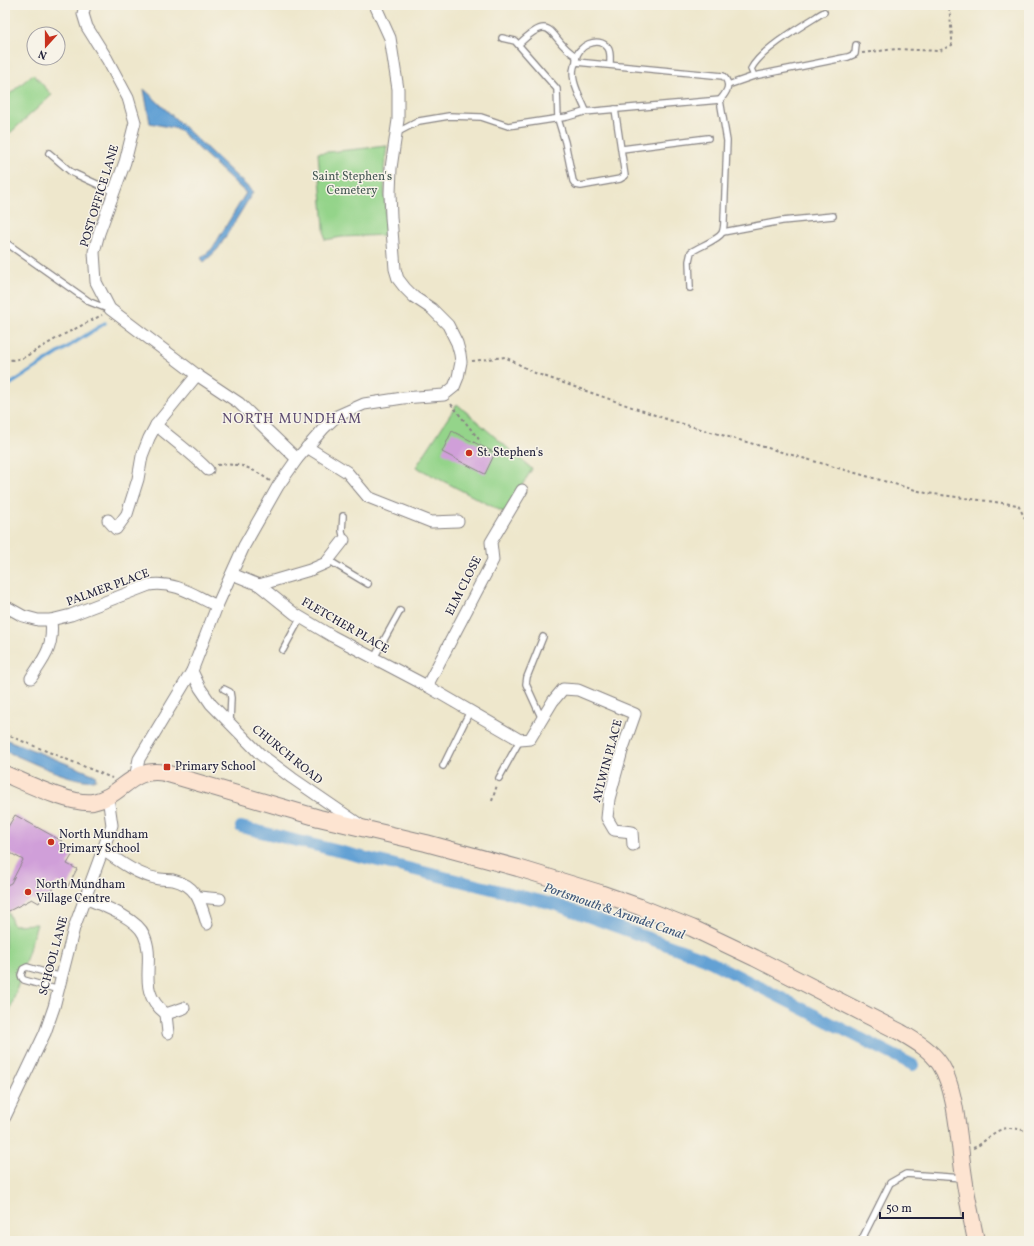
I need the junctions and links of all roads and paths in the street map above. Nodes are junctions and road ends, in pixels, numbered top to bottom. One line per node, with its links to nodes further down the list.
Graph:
1 (84, 5): 21 (street, POST OFFICE LANE)
2 (375, 5): 17 (street)
3 (949, 5): 8 (path)
4 (824, 12): 11 (lane)
5 (502, 38): 6 (lane)
6 (519, 44): 9 (lane); 16 (lane)
7 (856, 45): 8 (lane)
8 (855, 54): 11 (lane)
9 (576, 59): 10 (lane); 10 (lane); 15 (lane)
10 (610, 64): 12 (lane)
11 (754, 76): 12 (lane)
12 (728, 85): 13 (lane)
13 (720, 100): 14 (lane); 23 (lane)
14 (615, 109): 15 (lane); 19 (lane)
15 (586, 111): 16 (lane)
16 (558, 119): 17 (lane); 19 (lane)
17 (396, 133): 28 (street)
18 (708, 138): 19 (lane)
19 (622, 149)
20 (49, 152): 21 (lane)
21 (114, 192): 26 (street, POST OFFICE LANE)
22 (833, 216): 23 (lane)
23 (723, 232): 25 (lane)
24 (5, 242): 26 (lane)
25 (690, 288)
26 (110, 309): 27 (path); 29 (street, POST OFFICE LANE)
27 (5, 357)
28 (461, 362): 30 (street); 41 (path)
29 (197, 375): 31 (street); 34 (street, POST OFFICE LANE)
30 (444, 395): 32 (path); 33 (street)
31 (156, 425): 35 (street); 39 (street)
32 (481, 442)
33 (307, 447): 34 (street); 40 (street)
34 (297, 459): 36 (street)
35 (208, 470): 36 (path)
36 (278, 486): 44 (street)
37 (522, 490): 57 (street, ELM CLOSE)
38 (343, 516): 42 (lane)
39 (108, 520)
40 (458, 521)
41 (1029, 526)
42 (344, 540): 43 (street)
43 (328, 560): 45 (lane); 46 (street)
44 (232, 574): 46 (street, FLETCHER PLACE); 47 (street)
45 (368, 584)
46 (259, 585): 50 (street, FLETCHER PLACE)
47 (217, 606): 51 (street, PALMER PLACE); 55 (street)
48 (7, 611): 51 (street, PALMER PLACE)
49 (400, 611): 54 (lane)
50 (301, 617): 53 (lane); 54 (street, FLETCHER PLACE)
51 (51, 620): 56 (street)
52 (544, 637): 60 (lane)
53 (283, 650)
54 (374, 658): 57 (street, FLETCHER PLACE)
55 (192, 671): 61 (street, CHURCH ROAD); 67 (street)
56 (31, 678)
57 (427, 686): 59 (street, FLETCHER PLACE)
58 (224, 689): 61 (lane)
59 (470, 711): 63 (street, FLETCHER PLACE); 64 (lane)
60 (542, 720): 63 (street); 71 (street, AYLWIN PLACE)
61 (230, 724): 70 (street, CHURCH ROAD)
62 (5, 734): 67 (path)
63 (520, 740): 66 (lane)
64 (443, 766)
65 (5, 774): 68 (main road)
66 (499, 778): 69 (path)
67 (130, 781): 68 (main road); 70 (main road)
68 (108, 797): 72 (street, SCHOOL LANE)
69 (492, 801)
70 (364, 828): 84 (main road)
71 (633, 844)
72 (103, 850): 73 (street); 74 (street, SCHOOL LANE)
73 (199, 897): 75 (street); 76 (street)
74 (85, 898): 77 (street, SCHOOL LANE); 80 (street)
75 (220, 899)
76 (207, 924)
77 (62, 977): 78 (street, SCHOOL LANE); 78 (lane)
78 (59, 990): 82 (street, SCHOOL LANE)
79 (184, 1008): 80 (street)
80 (166, 1014): 81 (street)
81 (168, 1032)
82 (5, 1117)
83 (1029, 1132): 84 (path)
84 (961, 1152): 85 (main road)
85 (964, 1178): 86 (lane); 87 (main road)
86 (861, 1241)
87 (976, 1241)

